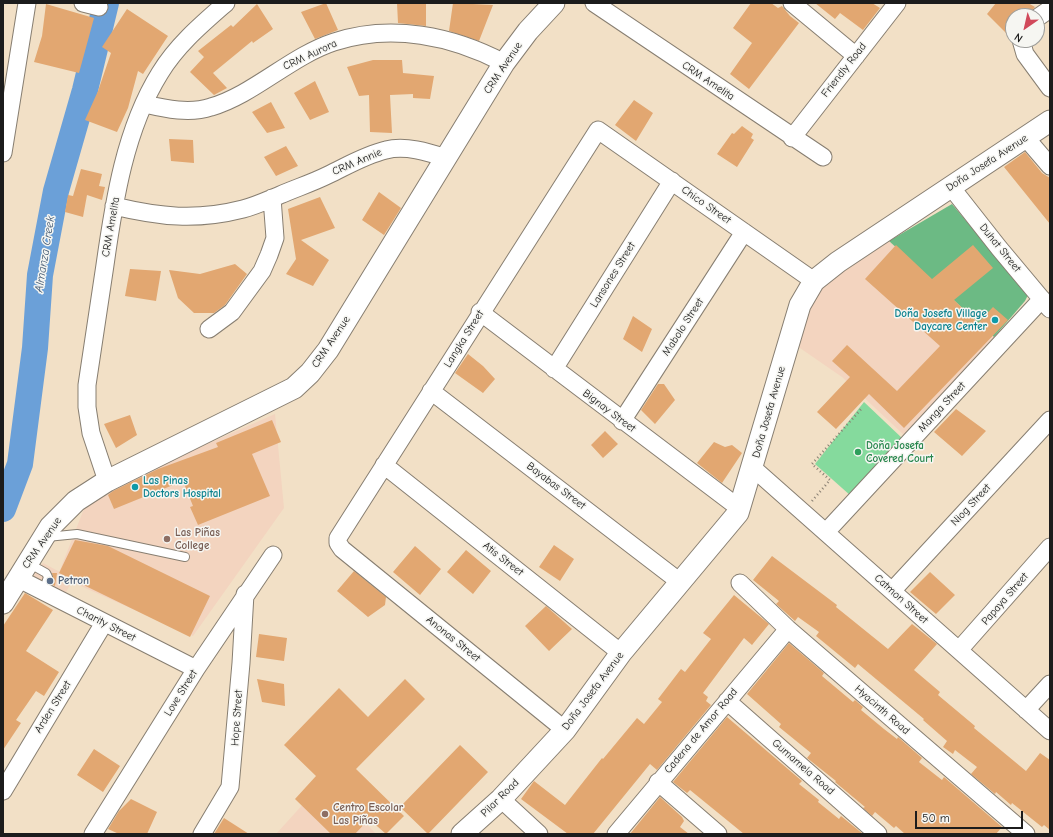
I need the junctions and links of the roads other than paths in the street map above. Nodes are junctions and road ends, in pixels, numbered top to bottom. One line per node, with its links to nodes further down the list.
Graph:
1 (27, 3): 18 (street)
2 (226, 3): 13 (street, CRM Amelita)
3 (554, 3): 11 (street, CRM Avenue)
4 (594, 3): 16 (street, CRM Amelita)
5 (792, 3): 10 (street)
6 (897, 3): 10 (street, Friendly Road)
7 (1042, 3): 8 (street)
8 (1050, 9)
9 (1023, 48): 12 (street)
10 (856, 56): 16 (street, Friendly Road)
11 (504, 63): 13 (street, CRM Aurora); 20 (street, CRM Avenue)
12 (1050, 88)
13 (145, 104): 25 (street, CRM Amelita)
14 (1050, 121): 17 (street, Doña Josefa Avenue)
15 (598, 130): 22 (street, Chico Street); 29 (street, Langka Street)
16 (792, 138): 19 (street, CRM Amelita)
17 (1026, 138): 21 (street); 23 (street, Doña Josefa Avenue)
18 (3, 153)
19 (823, 157)
20 (446, 158): 24 (street, CRM Annie); 37 (street, CRM Avenue)
21 (1050, 166)
22 (672, 181): 26 (street, Chico Street); 31 (street, Lansones Street)
23 (951, 187): 27 (street, Doña Josefa Avenue); 28 (street, Duhat Street)
24 (272, 198): 25 (street, CRM Annie); 30 (street)
25 (114, 206): 37 (street, CRM Amelita)
26 (744, 232): 27 (street, Chico Street); 34 (street, Mabolo Street)
27 (814, 281): 36 (street, Doña Josefa Avenue)
28 (1046, 304): 39 (street, Manga Street)
29 (480, 312): 31 (street, Bignay Street); 32 (street, Langka Street)
30 (209, 329)
31 (554, 369): 34 (street, Bignay Street)
32 (431, 391): 35 (street, Langka Street); 46 (street, Bayabas Street)
33 (1050, 420): 48 (street, Niog Street)
34 (622, 421): 38 (street, Bignay Street)
35 (384, 465): 42 (street, Langka Street); 54 (street, Atis Street)
36 (753, 468): 38 (street, Doña Josefa Avenue); 39 (street, Catmon Street)
37 (106, 481): 40 (street, CRM Avenue)
38 (739, 508): 46 (street, Doña Josefa Avenue)
39 (826, 532): 48 (street, Catmon Street)
40 (44, 537): 44 (lane); 45 (street, CRM Avenue)
41 (1050, 547): 53 (street, Papaya Street)
42 (342, 548): 59 (street, Anonas Street)
43 (273, 555): 49 (street, Love Street)
44 (185, 557)
45 (22, 571): 50 (street, CRM Avenue); 51 (street, Charity Street)
46 (680, 582): 54 (street, Doña Josefa Avenue)
47 (740, 583): 52 (street, Hyacinth Road)
48 (892, 591): 53 (street, Catmon Street)
49 (245, 594): 55 (street, Love Street); 66 (street, Hope Street)
50 (3, 603)
51 (104, 623): 55 (street, Charity Street); 63 (street, Arden Street)
52 (788, 629): 57 (street, Cadena de Amor Road); 72 (street, Hyacinth Road)
53 (959, 650): 58 (street, Catmon Street)
54 (621, 653): 59 (street, Doña Josefa Avenue)
55 (196, 669): 65 (street, Love Street)
56 (1050, 684): 58 (street)
57 (727, 701): 62 (street, Cadena de Amor Road); 71 (street, Gumamela Road)
58 (1026, 710): 60 (street, Catmon Street)
59 (564, 730): 61 (street, Doña Josefa Avenue)
60 (1050, 731)
61 (537, 759): 64 (street, Pilar Road)
62 (658, 782): 69 (street, Cadena de Amor Road); 70 (street)
63 (3, 791)
64 (501, 799): 67 (street, Pilar Road); 68 (street)
65 (93, 834)
66 (202, 834)
67 (462, 834)
68 (539, 834)
69 (616, 834)
70 (718, 834)
71 (878, 834)
72 (1026, 834)

